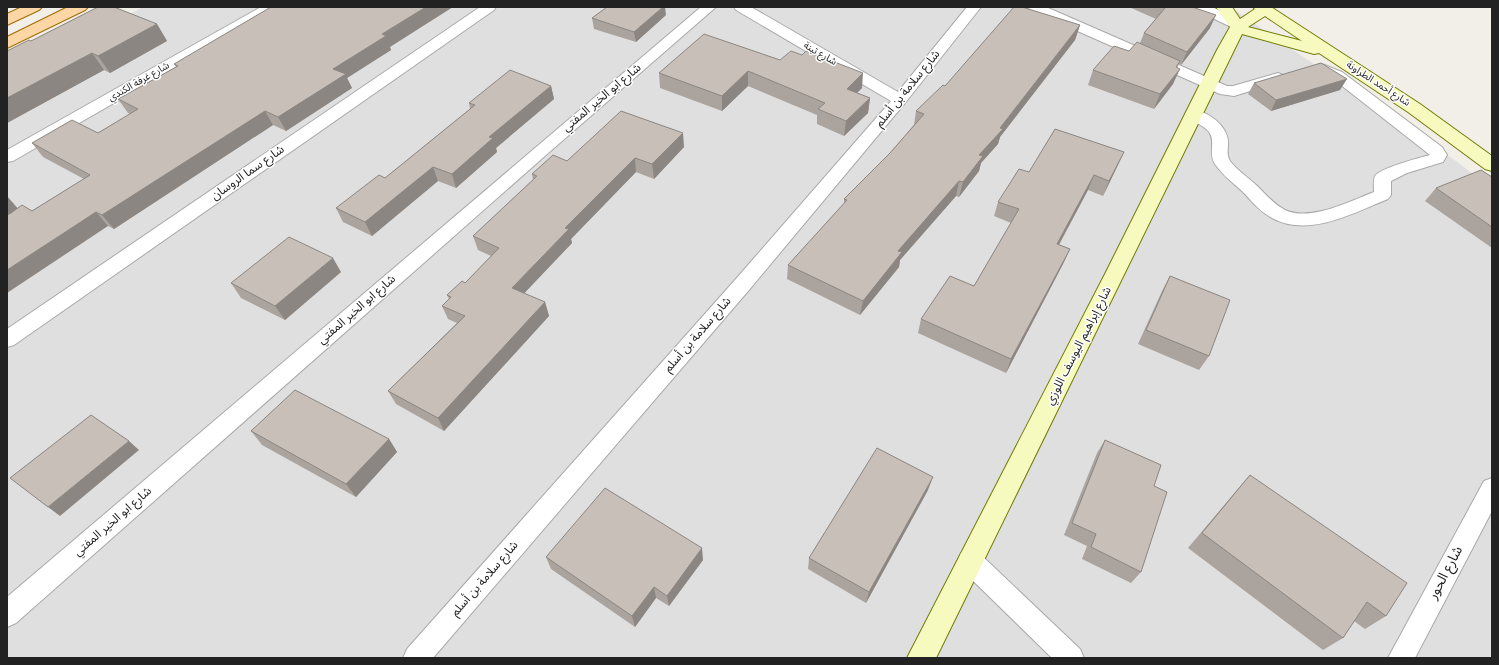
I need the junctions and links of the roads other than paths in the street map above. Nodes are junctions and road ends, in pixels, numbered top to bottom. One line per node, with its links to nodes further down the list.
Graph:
1 (34, 7): 12 (main road)
2 (80, 7): 14 (main road)
3 (271, 7): 19 (street, شارع غرفة الكندي)
4 (490, 7): 21 (street, شارع سما الروسان)
5 (709, 7): 24 (street, شارع ابو الخير المفتي)
6 (741, 7): 17 (street, شارع تبنة)
7 (974, 7): 17 (street, شارع سلامة بن أسلم)
8 (1035, 7): 16 (street)
9 (1202, 7): 13 (street)
10 (1224, 7): 13 (street)
11 (1268, 12): 13 (street); 15 (street, شارع أحمد الطراونة)
12 (7, 20)
13 (1239, 29): 15 (street); 16 (street, شارع إبراهيم اليوسف اللوزي)
14 (7, 43)
15 (1334, 54): 20 (street, شارع أحمد الطراونة)
16 (1208, 84): 18 (street, شارع إبراهيم اليوسف اللوزي); 18 (street)
17 (900, 100): 25 (street, شارع سلامة بن أسلم)
18 (1193, 114): 23 (street, شارع إبراهيم اليوسف اللوزي)
19 (7, 157)
20 (1492, 164)
21 (7, 339)
22 (1492, 488): 28 (street, شارع الحور)
23 (970, 561): 26 (street, شارع إبراهيم اليوسف اللوزي); 27 (street)
24 (7, 614)
25 (416, 658)
26 (921, 658)
27 (1070, 658)
28 (1401, 658)

